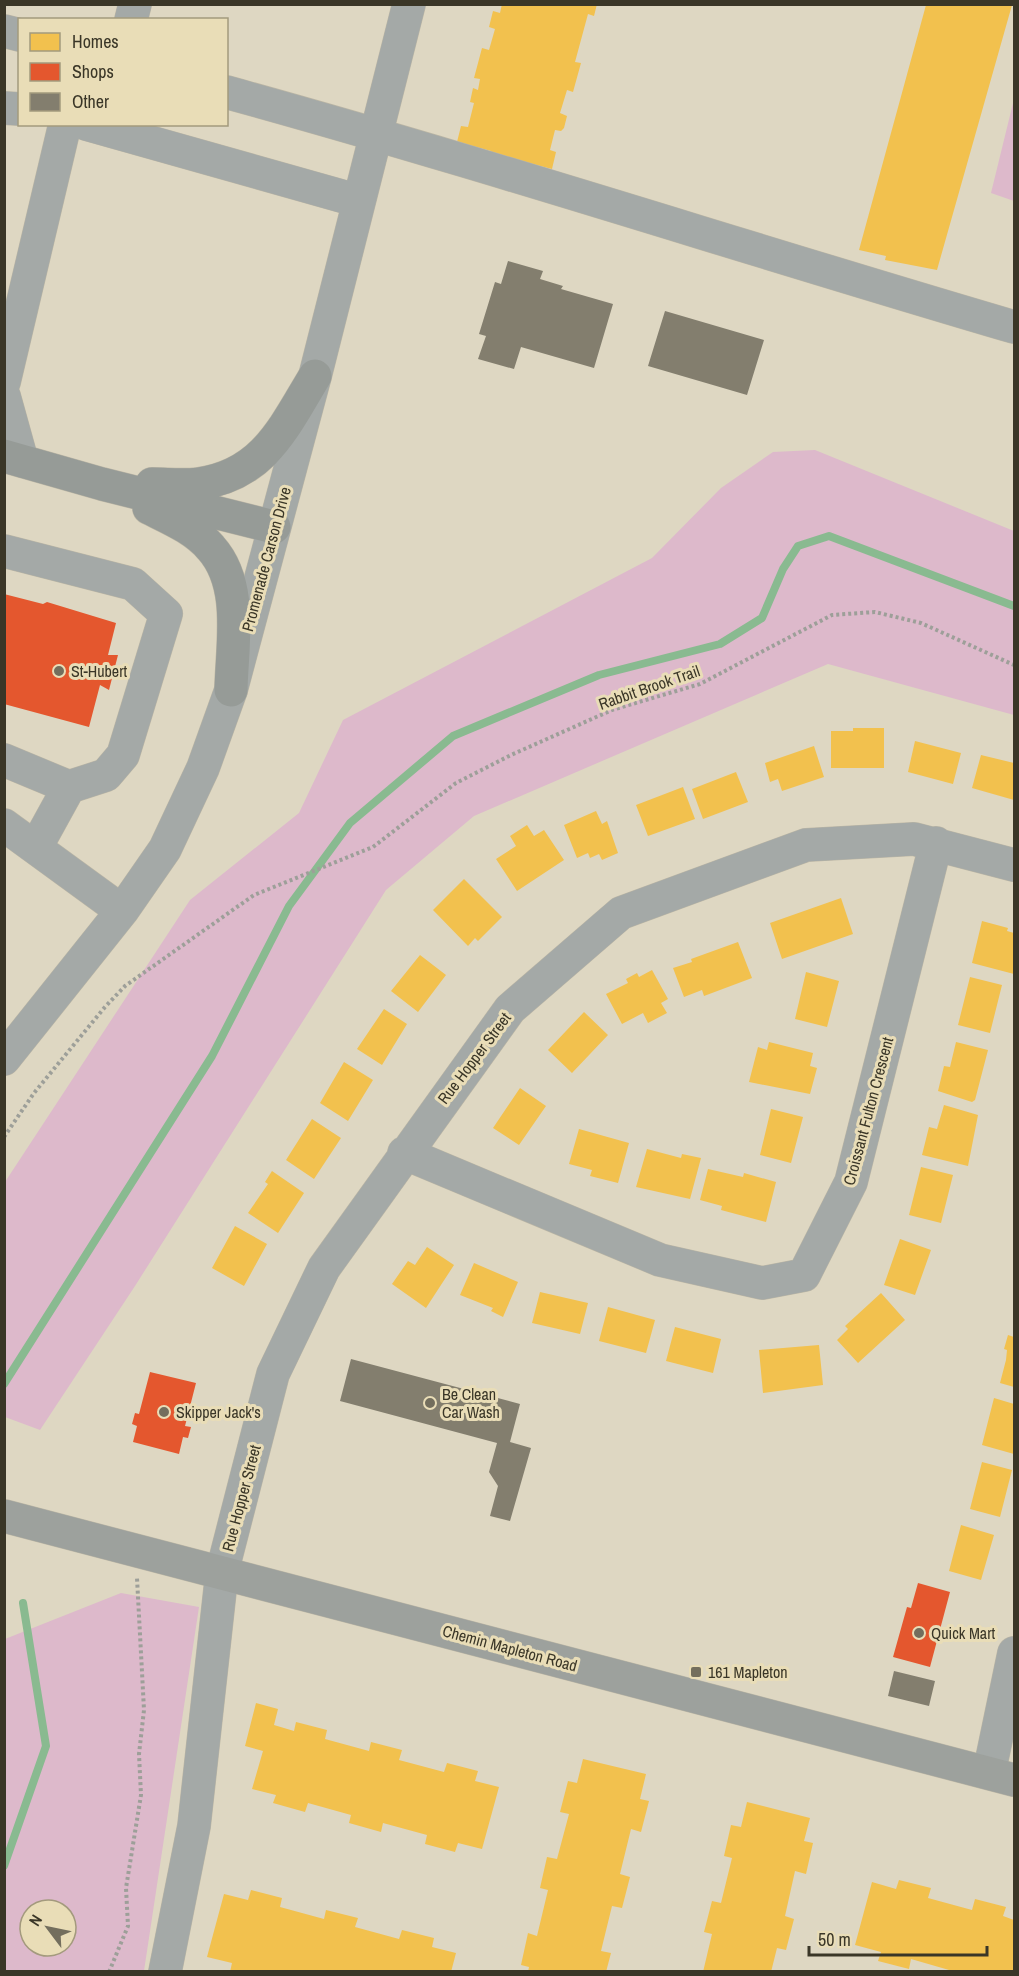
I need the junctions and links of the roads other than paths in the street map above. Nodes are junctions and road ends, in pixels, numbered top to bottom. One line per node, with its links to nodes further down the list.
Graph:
1 (409, 4): 5 (street, Promenade Carson Drive)
2 (228, 93): 5 (street)
3 (65, 126): 10 (street)
4 (100, 126): 6 (street)
5 (377, 133): 7 (street, Promenade Carson Drive); 8 (street)
6 (172, 136): 7 (street)
7 (360, 201): 9 (street, Promenade Carson Drive)
8 (1014, 327)
9 (315, 376): 13 (highway); 14 (street, Promenade Carson Drive)
10 (4, 382)
11 (4, 396): 12 (street)
12 (13, 459): 13 (highway)
13 (102, 484): 14 (highway); 16 (highway)
14 (274, 527): 16 (street, Promenade Carson Drive)
15 (4, 551): 18 (street)
16 (231, 690): 23 (street, Promenade Carson Drive)
17 (4, 760): 18 (street)
18 (69, 787): 21 (street)
19 (4, 825): 21 (street)
20 (936, 843): 22 (street, Rue Hopper Street); 25 (street, Rue Hopper Street); 25 (street, Croissant Fulton Crescent)
21 (36, 847): 23 (street)
22 (1014, 865)
23 (123, 910): 24 (street, Promenade Carson Drive)
24 (4, 1059)
25 (404, 1153): 29 (street, Rue Hopper Street)
26 (4, 1500): 28 (main road)
27 (4, 1516): 28 (main road, Chemin Mapleton Road)
28 (59, 1530): 29 (main road, Chemin Mapleton Road)
29 (222, 1572): 31 (main road, Chemin Mapleton Road); 32 (street, Rue Hopper Street)
30 (1014, 1653): 31 (street)
31 (1002, 1776)
32 (165, 1971)

